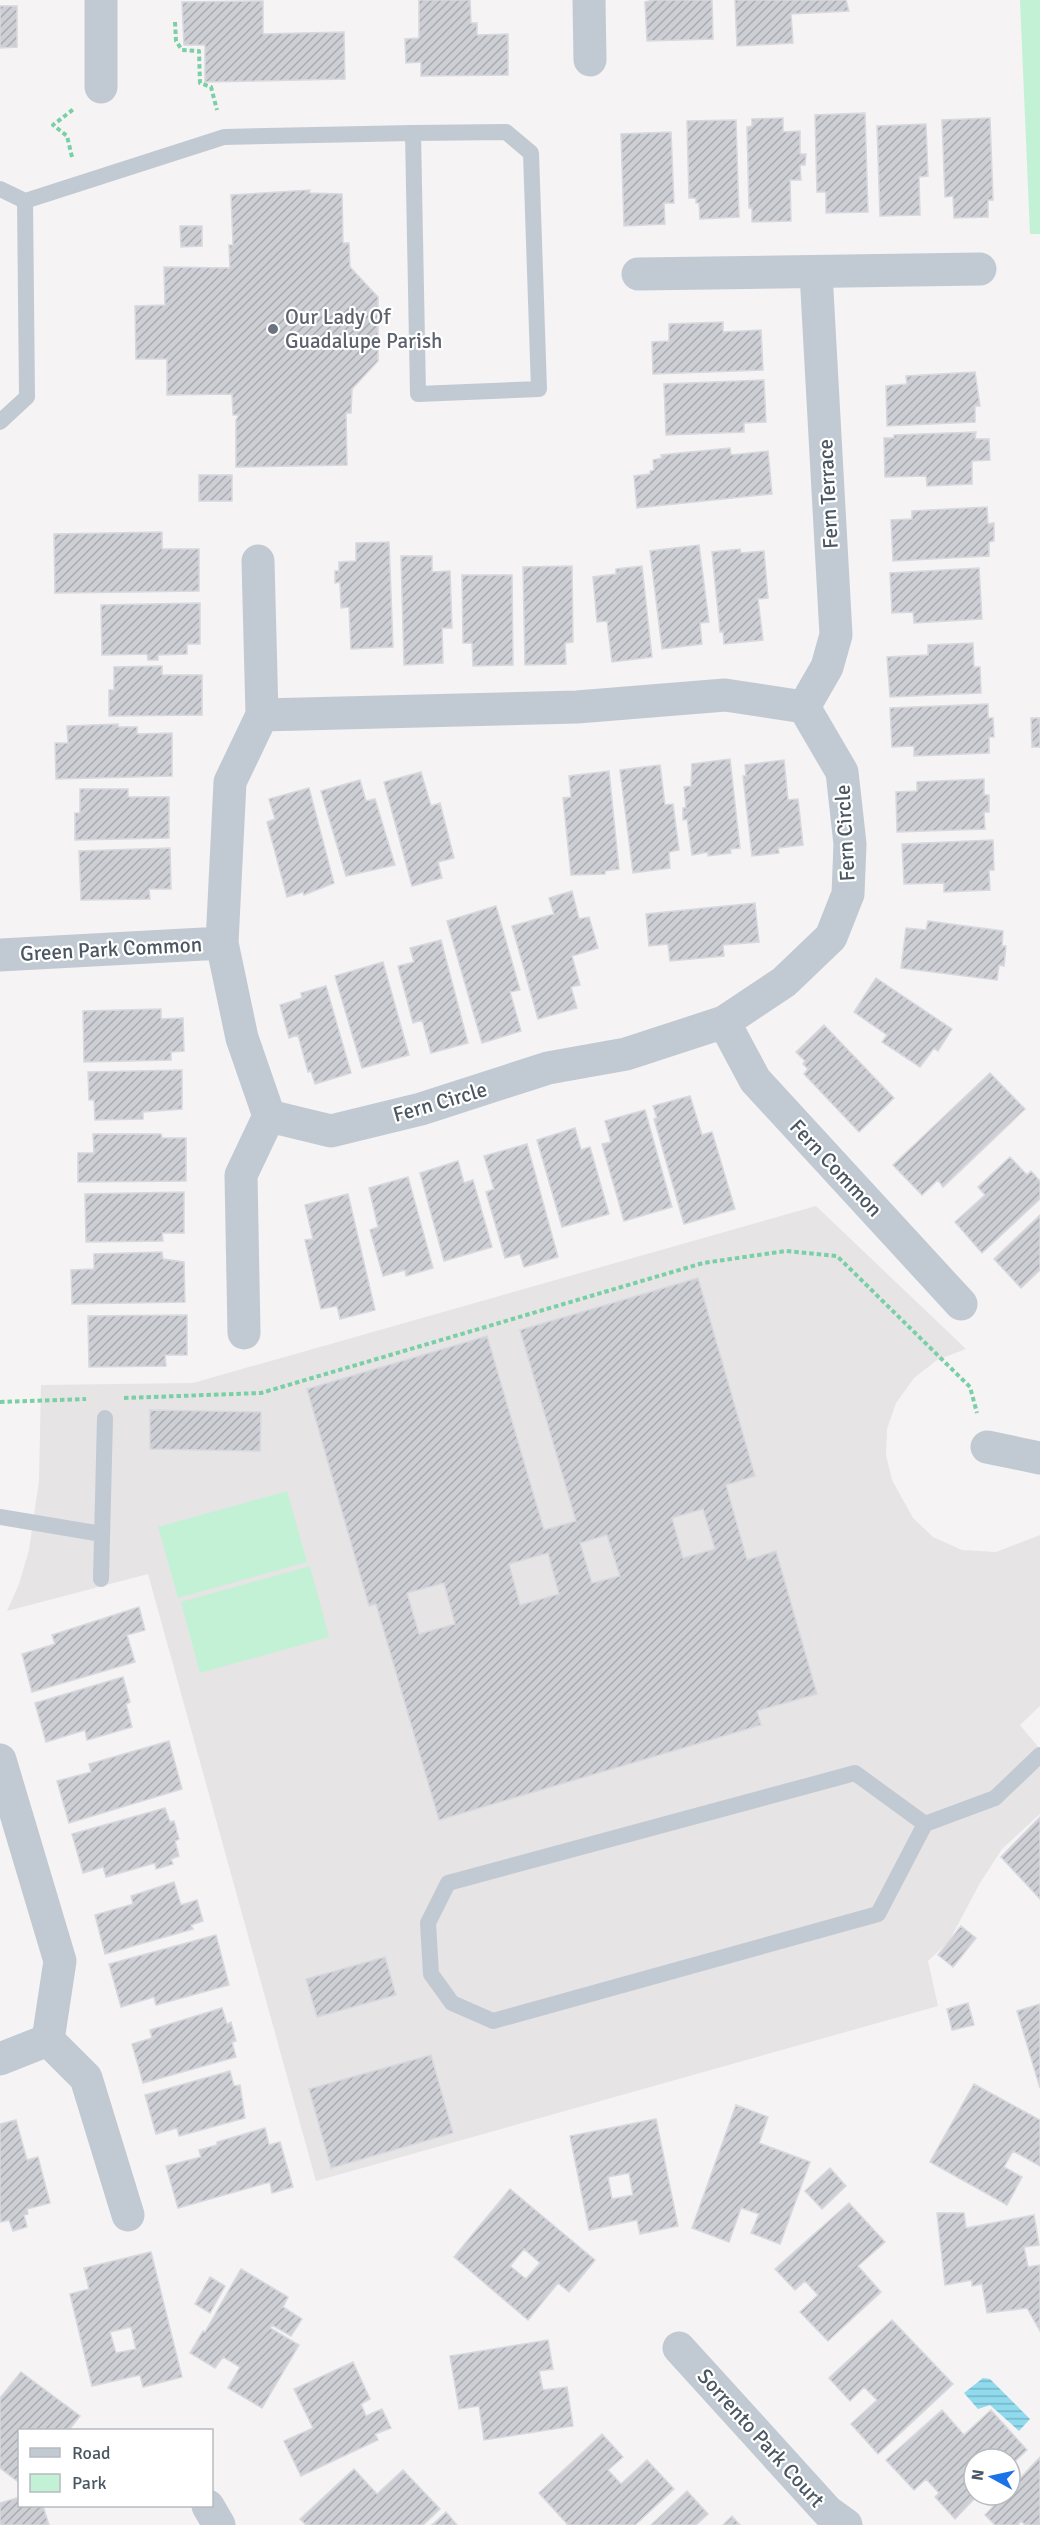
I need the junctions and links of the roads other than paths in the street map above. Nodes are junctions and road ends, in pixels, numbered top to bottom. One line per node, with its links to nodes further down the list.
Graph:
1 (101, 0): 4 (street)
2 (589, 0): 3 (street)
3 (590, 60)
4 (101, 87)
5 (413, 133): 5 (lane); 7 (lane)
6 (0, 189): 7 (lane)
7 (25, 201): 11 (lane)
8 (980, 269): 9 (street)
9 (816, 273): 10 (street); 13 (street, Fern Terrace)
10 (638, 274)
11 (0, 422)
12 (258, 561): 14 (street)
13 (804, 707): 14 (street); 17 (street, Fern Circle)
14 (262, 715): 15 (street)
15 (222, 943): 16 (street, Green Park Common); 18 (street)
16 (0, 955)
17 (724, 1022): 18 (street, Fern Circle); 19 (street, Fern Common)
18 (269, 1116): 20 (street)
19 (961, 1304)
20 (244, 1333)
21 (105, 1418): 25 (lane)
22 (987, 1447): 23 (street)
23 (1040, 1458)
24 (0, 1517): 25 (lane)
25 (102, 1534): 26 (lane)
26 (101, 1579)
27 (1040, 1755): 29 (lane)
28 (0, 1760): 30 (street)
29 (925, 1824): 29 (lane)
30 (48, 2040): 31 (street); 32 (street)
31 (0, 2059)
32 (128, 2215)
33 (679, 2348): 36 (street, Sorrento Park Court)
34 (209, 2507): 35 (street)
35 (219, 2525)
36 (846, 2525)

